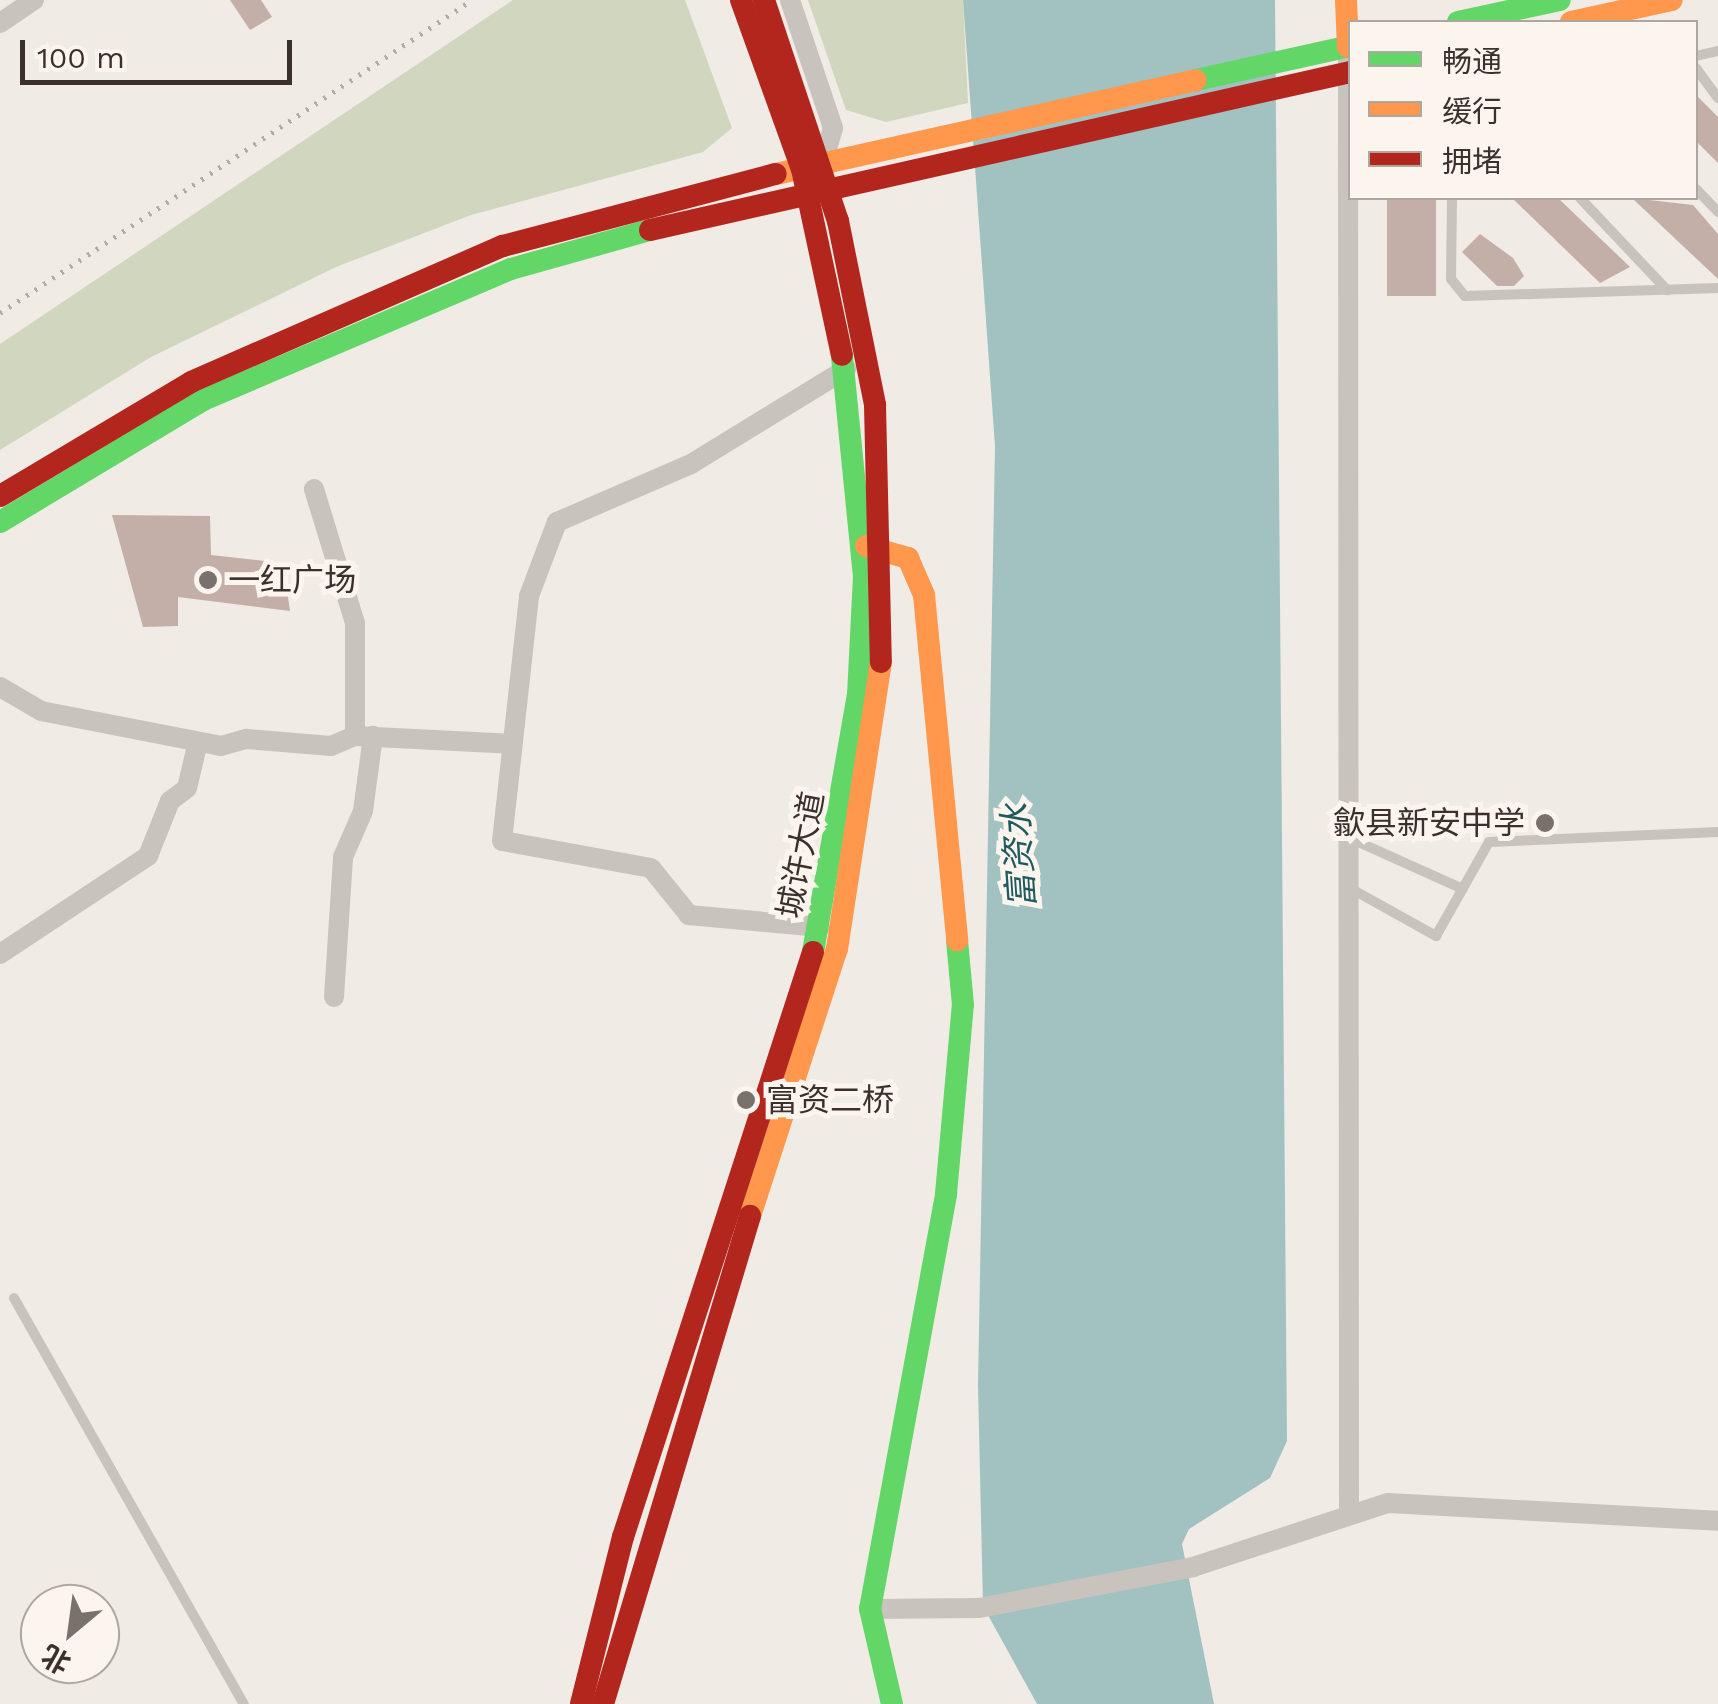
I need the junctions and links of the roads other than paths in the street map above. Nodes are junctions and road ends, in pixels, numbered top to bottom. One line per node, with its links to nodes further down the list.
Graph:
1 (34, 0): 10 (street)
2 (741, 0): 16 (main road, 城许大道)
3 (764, 0): 16 (main road, 城许大道)
4 (790, 0): 16 (street)
5 (1346, 0): 11 (main road)
6 (1560, 0): 9 (main road)
7 (1672, 0): 8 (main road)
8 (1606, 19)
9 (1467, 20)
10 (0, 23)
11 (1348, 31)
12 (1348, 47): 16 (main road)
13 (1698, 71): 15 (lane)
14 (1348, 72): 17 (main road)
15 (1718, 98)
16 (812, 166): 17 (main road, 城许大道); 27 (main road)
17 (818, 190): 25 (main road, 城许大道); 28 (main road); 29 (main road, 城许大道)
18 (1698, 191): 22 (lane)
19 (1348, 200): 35 (street)
20 (1452, 200): 24 (lane)
21 (1582, 200): 24 (lane)
22 (1718, 212)
23 (1718, 288): 24 (lane)
24 (1667, 290)
25 (846, 369): 29 (main road, 城许大道); 33 (street)
26 (314, 488): 31 (street)
27 (0, 496)
28 (0, 522)
29 (873, 545): 38 (main road, 城许大道); 44 (main road); 47 (main road, 城许大道)
30 (0, 686): 32 (street)
31 (364, 736): 32 (street); 33 (street); 40 (street)
32 (198, 742): 39 (street)
33 (512, 744): 38 (street)
34 (1718, 832): 37 (lane)
35 (1346, 836): 36 (street); 37 (lane)
36 (1346, 885): 37 (lane); 42 (street)
37 (1462, 889)
38 (820, 927): 46 (main road, 城许大道)
39 (0, 954)
40 (334, 998)
41 (14, 1298): 45 (lane)
42 (1349, 1509): 43 (street); 44 (street)
43 (1718, 1521)
44 (870, 1610): 48 (main road)
45 (244, 1704)
46 (581, 1704)
47 (604, 1704)
48 (892, 1704)

